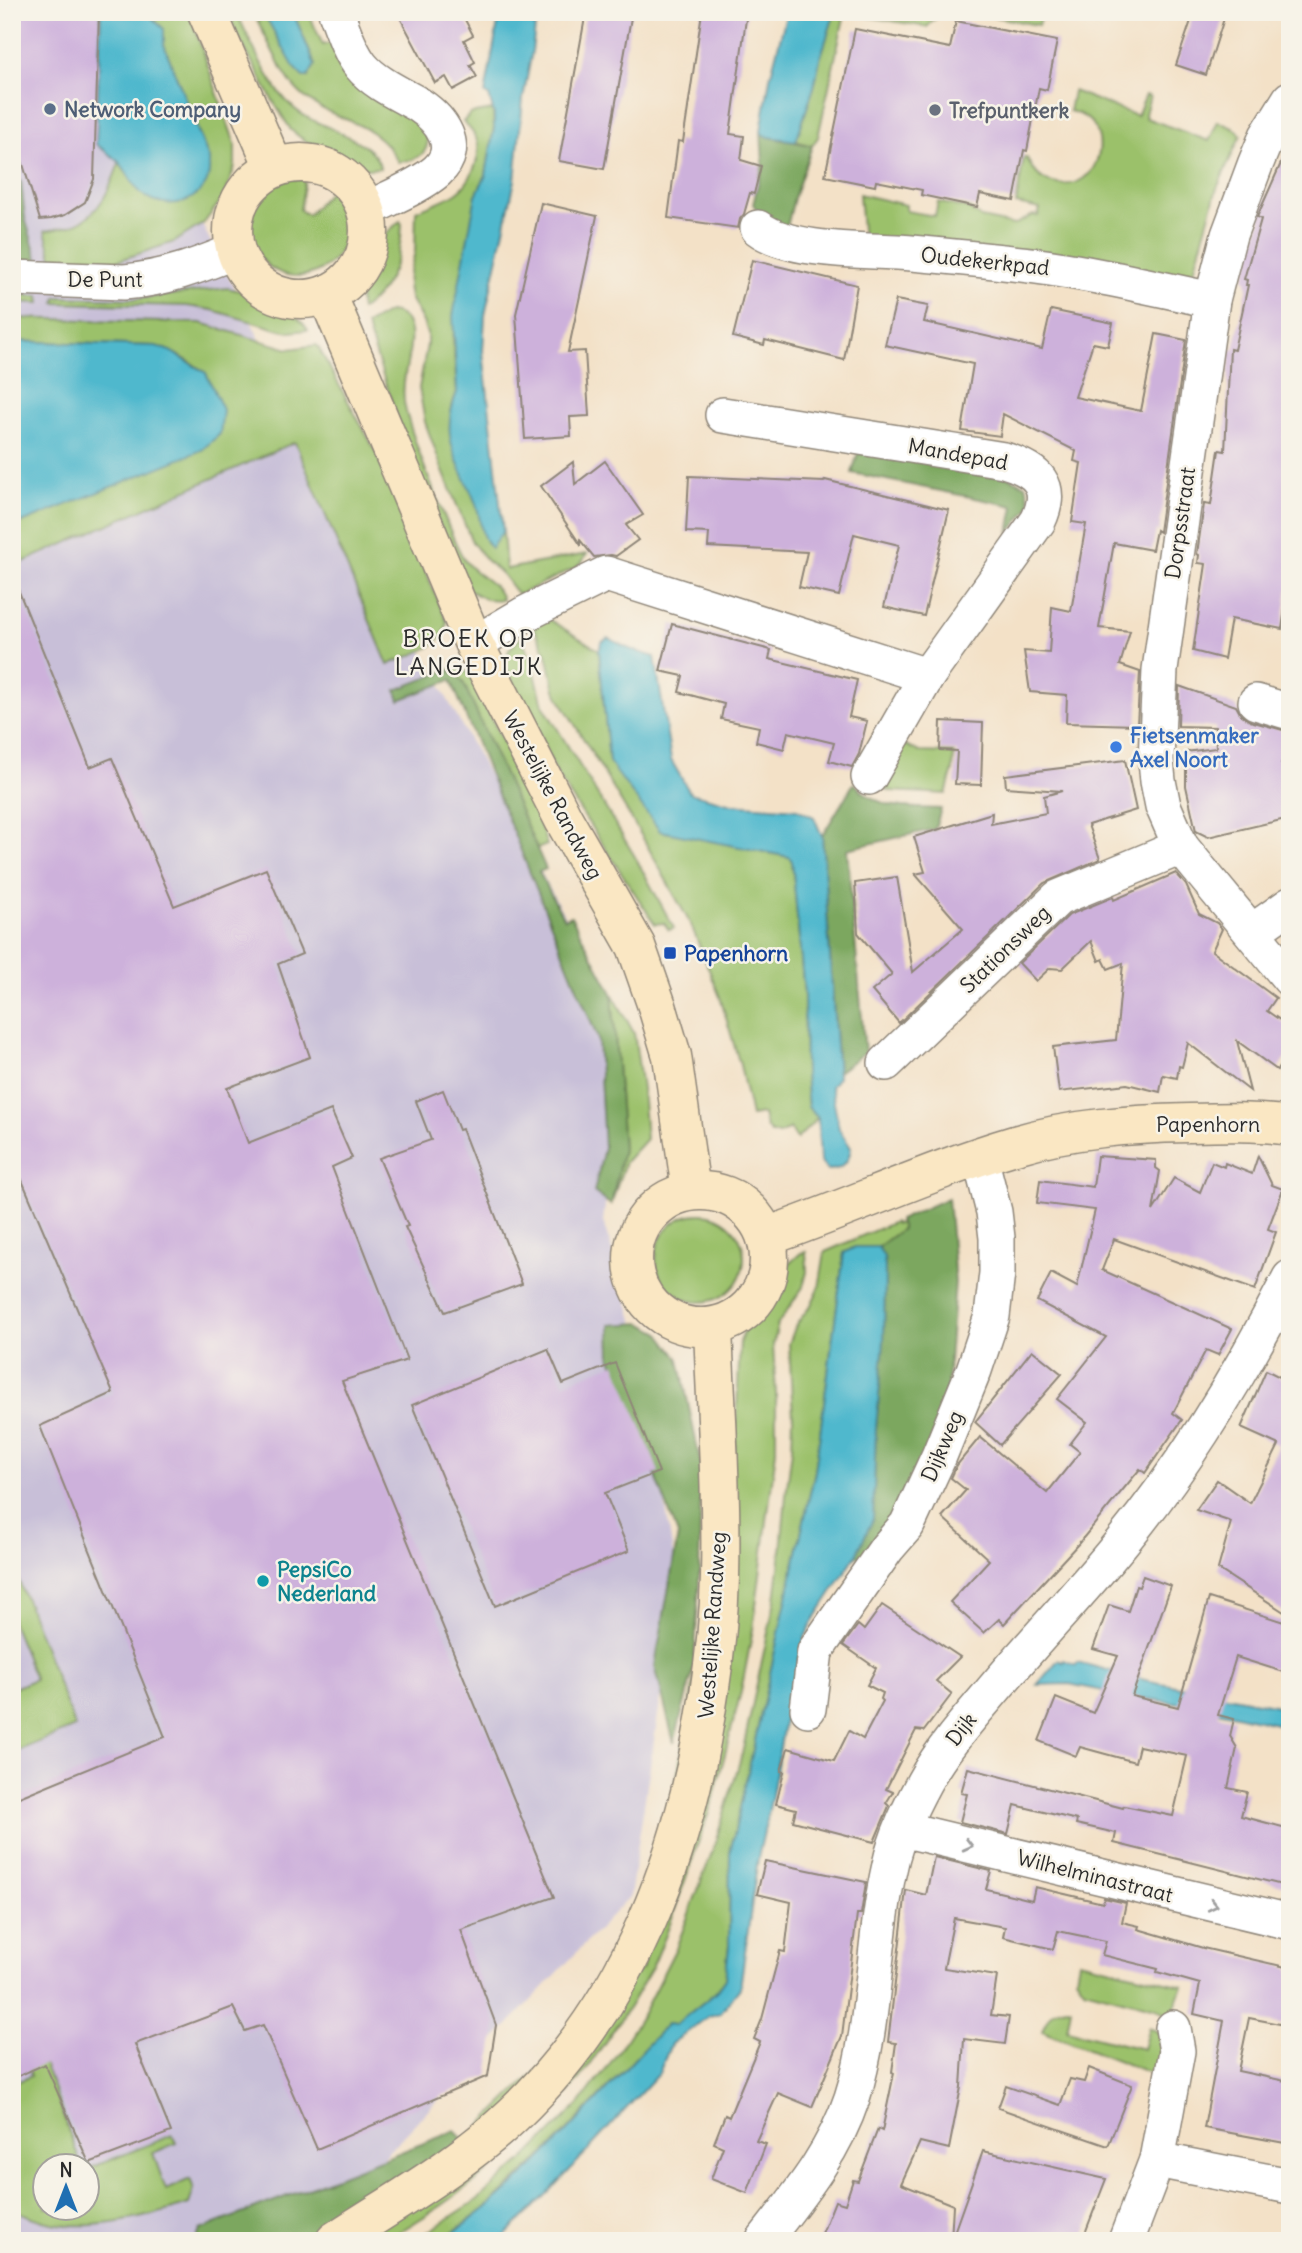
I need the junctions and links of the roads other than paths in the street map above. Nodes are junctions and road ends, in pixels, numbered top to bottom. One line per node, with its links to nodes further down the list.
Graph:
1 (207, 12): 4 (street)
2 (336, 12): 5 (street)
3 (1290, 99): 10 (street, Dorpsstraat)
4 (274, 167): 5 (street); 7 (street)
5 (366, 210): 9 (street)
6 (758, 228): 10 (street, Oudekerkpad)
7 (235, 251): 8 (street, De Punt); 9 (street)
8 (12, 278)
9 (327, 293): 12 (street, Westelijke Randweg)
10 (1212, 300): 17 (street, Dorpsstraat)
11 (723, 415): 13 (street, Mandepad)
12 (474, 644): 13 (street); 24 (street, Westelijke Randweg)
13 (927, 676): 16 (street, Mandepad)
14 (1256, 702): 15 (street)
15 (1290, 712)
16 (869, 777)
17 (1181, 847): 19 (street, Dorpsstraat); 21 (street, Stationsweg)
18 (1290, 905): 19 (street)
19 (1252, 932): 20 (street)
20 (1290, 979)
21 (886, 1063)
22 (1290, 1126): 23 (street, Papenhorn)
23 (980, 1157): 25 (street, Papenhorn); 28 (street, Dijkweg)
24 (691, 1191): 25 (street); 27 (street)
25 (766, 1237): 27 (street)
26 (1290, 1278): 29 (street, Dijk)
27 (713, 1327): 34 (street, Westelijke Randweg)
28 (808, 1709)
29 (902, 1829): 30 (street, Wilhelminastraat, one-way to 30); 35 (street, Dijk)
30 (1290, 1922)
31 (1173, 2028): 32 (street)
32 (1157, 2160): 33 (street); 36 (street)
33 (1290, 2186)
34 (335, 2241)
35 (763, 2241)
36 (1126, 2241)

